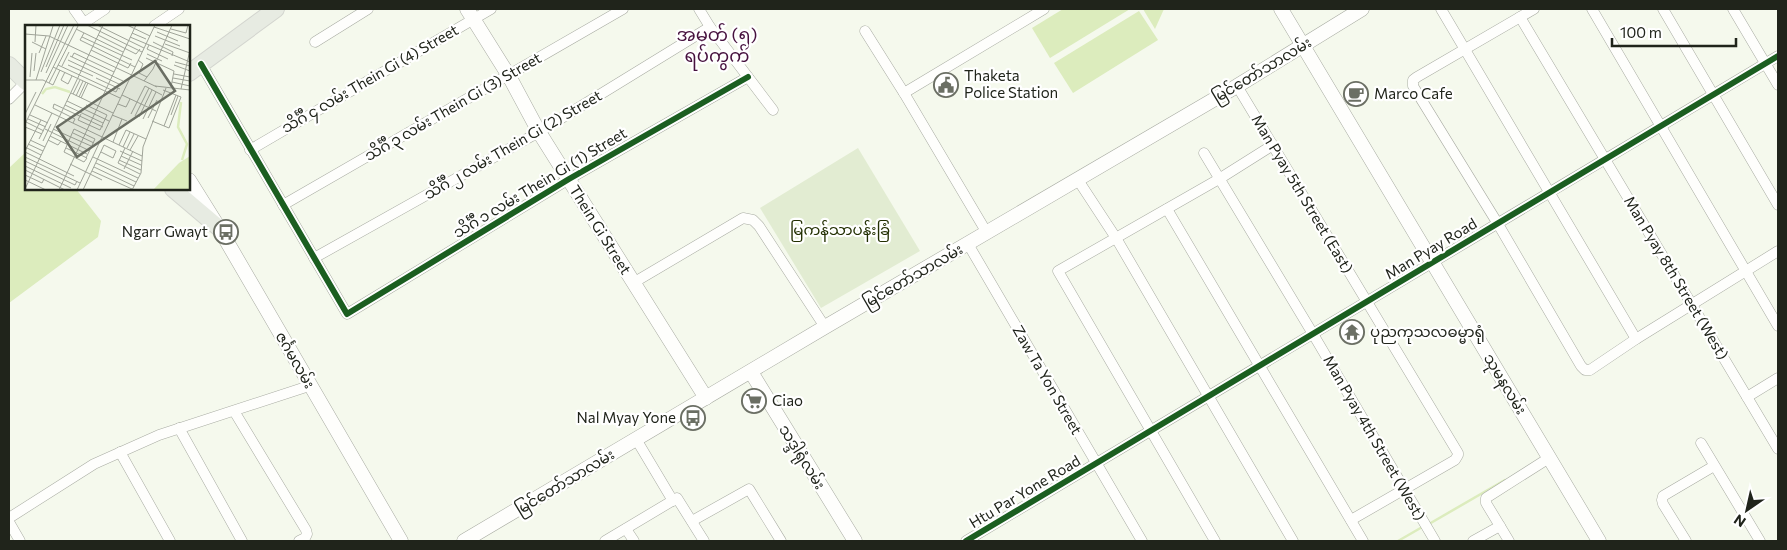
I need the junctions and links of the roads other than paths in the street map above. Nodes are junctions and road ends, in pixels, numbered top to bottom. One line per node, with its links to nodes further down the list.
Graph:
1 (74, 9): 19 (street)
2 (105, 9): 19 (street)
3 (179, 9): 20 (street)
4 (276, 9): 29 (main road)
5 (368, 9): 23 (street)
6 (491, 9): 17 (street, သိင်္ဂီ ၄ လမ်း Thein Gi (4) Street)
7 (623, 9): 30 (street, သိင်္ဂီ ၃ လမ်း Thein Gi (3) Street)
8 (699, 9): 21 (street)
9 (1044, 9): 36 (street)
10 (1281, 9): 24 (street, သုမနလမ်း)
11 (1362, 9): 24 (street, မြင်တော်သာလမ်း)
12 (1441, 9): 25 (street)
13 (1534, 9): 18 (street)
14 (1592, 9): 40 (street)
15 (1663, 9): 37 (street)
16 (1733, 9): 27 (street)
17 (470, 14): 30 (street, Thein Gi Street); 43 (street, သိင်္ဂီ ၄ လမ်း Thein Gi (4) Street)
18 (1520, 17): 25 (street); 45 (street, Man Pyay 8th Street (West))
19 (85, 25)
20 (155, 25)
21 (710, 26): 31 (street); 41 (street, သိင်္ဂီ ၂ လမ်း Thein Gi (2) Street)
22 (865, 31): 36 (street)
23 (315, 42)
24 (1303, 46): 35 (street, မြင်တော်သာလမ်း); 62 (street, သုမနလမ်း)
25 (1465, 49): 51 (street); 55 (street)
26 (1778, 56): 27 (street, Man Pyay Road)
27 (1766, 64): 34 (street); 37 (street, Man Pyay Road)
28 (9, 66): 32 (main road)
29 (195, 68): 43 (street)
30 (508, 76): 41 (street, Thein Gi Street); 53 (street, သိင်္ဂီ ၃ လမ်း Thein Gi (3) Street)
31 (748, 77): 39 (street); 46 (street, သိင်္ဂီ ၁ လမ်း Thein Gi (1) Street)
32 (25, 81)
33 (25, 83): 38 (street)
34 (1778, 85)
35 (1237, 86): 42 (street, Man Pyay 5th Street (East)); 48 (street, မြင်တော်သာလမ်း)
36 (904, 93): 57 (street)
37 (1714, 95): 40 (street, Man Pyay Road); 52 (street)
38 (9, 99)
39 (773, 110)
40 (1661, 126): 45 (street, Man Pyay Road); 63 (street)
41 (539, 132): 46 (street, Thein Gi Street); 61 (street, သိင်္ဂီ ၂ လမ်း Thein Gi (2) Street)
42 (1273, 145): 47 (street); 65 (street, Man Pyay 5th Street (East))
43 (250, 150): 53 (street)
44 (1204, 153): 47 (street, Man Pyay 4th Street (West))
45 (1606, 160): 51 (street, Man Pyay Road); 66 (street, Man Pyay 8th Street (West))
46 (569, 179): 61 (street, သိင်္ဂီ ၁ လမ်း Thein Gi (1) Street); 64 (street, Thein Gi Street)
47 (1219, 179): 54 (street); 69 (street, Man Pyay 4th Street (West))
48 (1078, 180): 57 (street, မြင်တော်သာလမ်း); 58 (street)
49 (190, 182): 56 (street, ဇင်္ဂမလမ်း)
50 (174, 190): 56 (main road)
51 (1550, 193): 55 (street, Man Pyay Road); 70 (street)
52 (1778, 205)
53 (283, 206): 61 (street)
54 (1167, 209): 58 (street); 71 (street)
55 (1498, 224): 62 (street, Man Pyay Road); 70 (street)
56 (219, 228): 74 (street, ဇင်္ဂမလမ်း)
57 (987, 233): 59 (street, မြင်တော်သာလမ်း)
58 (1116, 238): 75 (street); 80 (street)
59 (968, 244): 68 (street, မြင်တော်သာလမ်း); 86 (street, Zaw Ta Yon Street)
60 (1778, 251): 63 (street)
61 (314, 258)
62 (1433, 263): 65 (street, Man Pyay Road); 85 (street, သုမနလမ်း)
63 (1746, 271): 66 (street); 67 (street)
64 (633, 283): 68 (street); 77 (street, Thein Gi Street)
65 (1366, 302): 69 (street, Man Pyay Road); 88 (street, Man Pyay 5th Street (East))
66 (1692, 304): 70 (street); 76 (street, Man Pyay 8th Street (West))
67 (1778, 326)
68 (825, 327): 72 (street, မြင်တော်သာလမ်း)
69 (1313, 334): 71 (street, Man Pyay Road); 88 (street, Man Pyay 4th Street (West))
70 (1636, 339)
71 (1261, 366): 75 (street, Man Pyay Road); 91 (street)
72 (751, 372): 77 (street, မြင်တော်သာလမ်း); 106 (street, သဒ္ဒါရုံလမ်း)
73 (1778, 378): 76 (street)
74 (310, 386): 78 (street); 100 (street, ဇင်္ဂမလမ်း)
75 (1209, 396): 80 (street, Man Pyay Road); 110 (street)
76 (1747, 397): 83 (street, Man Pyay 8th Street (West))
77 (706, 398): 81 (street, မြင်တော်သာလမ်း)
78 (234, 411): 79 (street); 99 (street)
79 (179, 428): 84 (street); 98 (street)
80 (1151, 431): 86 (street, Man Pyay Road); 109 (street)
81 (636, 439): 89 (street); 101 (street, မြင်တော်သာလမ်း)
82 (1701, 443): 87 (street)
83 (1778, 449)
84 (120, 452): 90 (street); 97 (street)
85 (1549, 458): 94 (street); 115 (street, သုမနလမ်း)
86 (1096, 464): 107 (street, Htu Par Yone Road); 108 (street, Zaw Ta Yon Street)
87 (1714, 466): 116 (street); 117 (street)
88 (1404, 489): 91 (street); 112 (street, Man Pyay 4th Street (West))
89 (675, 499): 92 (street); 95 (street)
90 (9, 518)
91 (1350, 520): 111 (street)
92 (692, 521): 104 (street); 105 (street)
93 (9, 522): 96 (street)
94 (1500, 526): 113 (street); 114 (street)
95 (626, 529): 102 (street); 103 (street)
96 (20, 541)
97 (170, 541)
98 (242, 541)
99 (299, 541)
100 (401, 541)
101 (464, 541)
102 (605, 541)
103 (634, 541)
104 (704, 541)
105 (781, 541)
106 (855, 541)
107 (966, 541)
108 (1142, 541)
109 (1215, 541)
110 (1293, 541)
111 (1364, 541)
112 (1435, 541)
113 (1473, 541)
114 (1509, 541)
115 (1598, 541)
116 (1686, 541)
117 (1760, 541)

